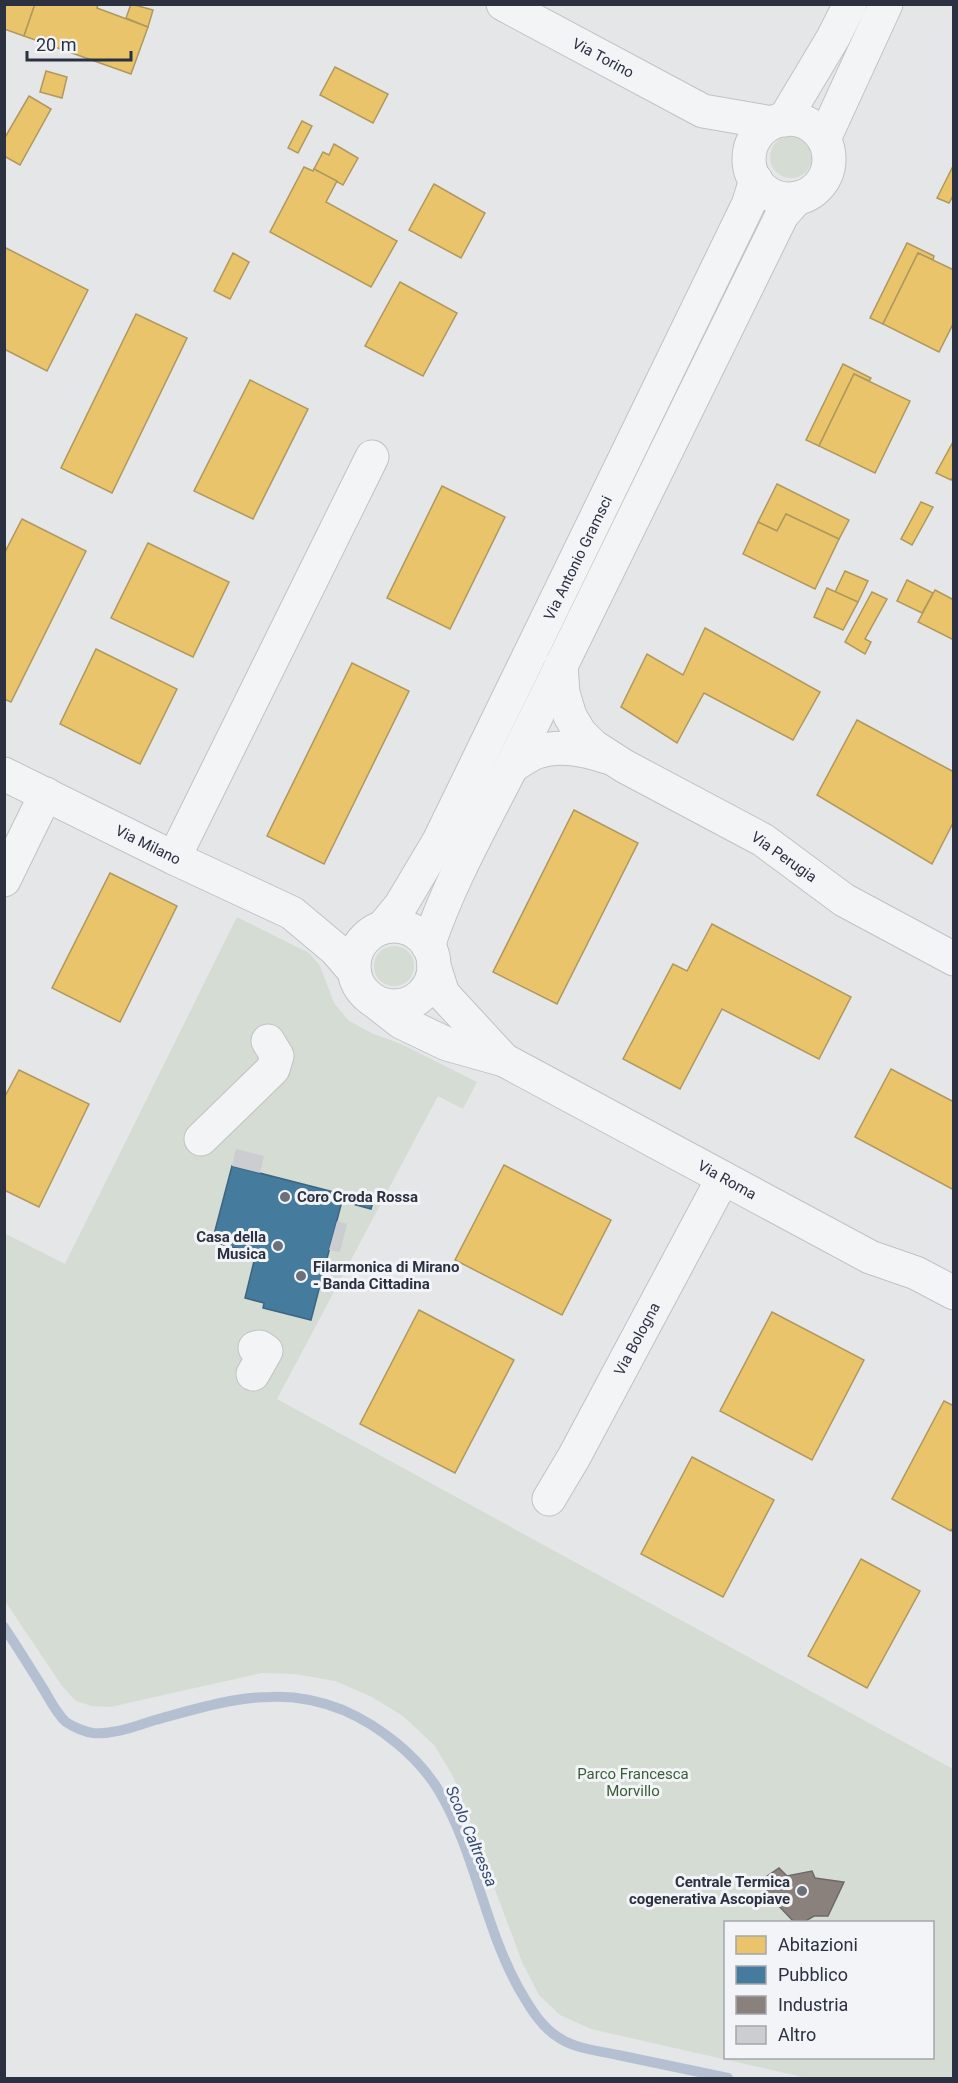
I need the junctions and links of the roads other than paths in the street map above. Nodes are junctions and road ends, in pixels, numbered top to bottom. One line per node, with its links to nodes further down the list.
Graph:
1 (503, 4): 4 (street, Via Torino)
2 (850, 4): 5 (street)
3 (886, 4): 6 (street)
4 (703, 111): 5 (street, Via Torino); 7 (street, Via Torino)
5 (778, 122): 6 (street); 7 (street)
6 (824, 139): 8 (street)
7 (753, 170): 8 (street); 18 (street, Via Antonio Gramsci)
8 (797, 198): 10 (street)
9 (372, 457): 15 (street)
10 (561, 664): 11 (street, Via Perugia); 12 (street)
11 (612, 759): 12 (street, Via Perugia); 20 (street, Via Perugia)
12 (512, 766): 19 (street)
13 (4, 774): 14 (street, Via Milano)
14 (46, 794): 15 (street, Via Milano); 16 (street)
15 (174, 858): 17 (street, Via Milano)
16 (4, 880)
17 (292, 913): 18 (street, Via Milano); 21 (street, Via Milano)
18 (380, 928): 19 (street); 21 (street)
19 (431, 956): 22 (street); 24 (street, Via Roma)
20 (954, 959)
21 (354, 971): 22 (street)
22 (373, 1000): 24 (street, Via Roma)
23 (268, 1041): 25 (street)
24 (504, 1060): 26 (street, Via Roma)
25 (201, 1139)
26 (723, 1178): 27 (street, Via Roma); 28 (street, Via Bologna)
27 (954, 1293)
28 (549, 1499)

